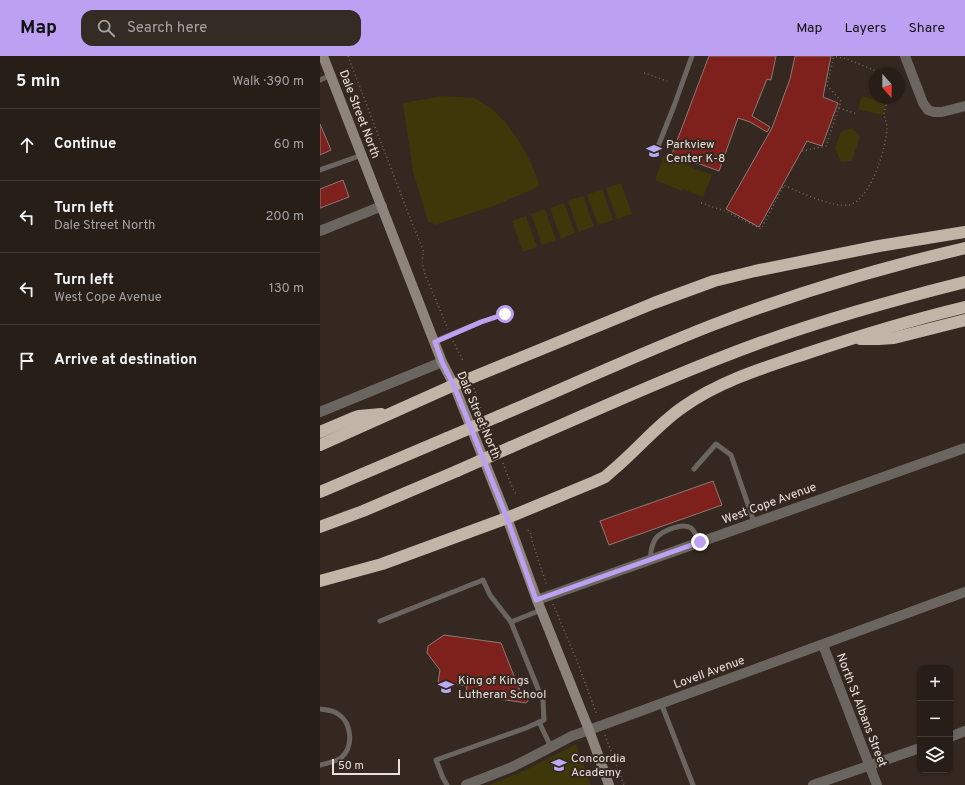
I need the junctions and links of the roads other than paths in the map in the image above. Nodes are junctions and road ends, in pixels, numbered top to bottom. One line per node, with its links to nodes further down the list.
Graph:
1 (323, 56): 4 (main road, Dale Street North)
2 (692, 56): 7 (lane)
3 (905, 56): 6 (street)
4 (331, 75): 5 (lane); 8 (main road, Dale Street North)
5 (320, 80)
6 (965, 106)
7 (657, 149)
8 (362, 154): 9 (lane); 10 (main road, Dale Street North)
9 (320, 170)
10 (382, 206): 11 (street); 19 (main road, Dale Street North)
11 (320, 231)
12 (965, 232): 21 (highway)
13 (965, 248): 28 (highway, bridge)
14 (965, 282): 31 (highway, bridge)
15 (965, 307): 18 (highway)
16 (505, 314): 19 (lane)
17 (965, 320): 18 (highway)
18 (851, 338): 29 (highway)
19 (435, 342): 20 (main road, Dale Street North)
20 (442, 362): 21 (main road, Dale Street North); 22 (street)
21 (454, 386): 23 (highway); 29 (main road, Dale Street North)
22 (320, 412)
23 (390, 414): 24 (highway); 25 (highway)
24 (320, 432)
25 (320, 445)
26 (965, 448): 30 (street, West Cope Avenue)
27 (694, 469): 30 (lane)
28 (320, 492)
29 (507, 518): 34 (highway); 36 (main road, Dale Street North)
30 (754, 522): 32 (street, West Cope Avenue)
31 (320, 527)
32 (700, 542): 33 (street, West Cope Avenue); 33 (lane)
33 (650, 560): 36 (street, West Cope Avenue)
34 (320, 581)
35 (965, 592): 40 (street, Lovell Avenue)
36 (536, 600): 37 (main road, Dale Street North)
37 (540, 610): 39 (lane); 44 (main road, Dale Street North)
38 (380, 621): 39 (lane)
39 (511, 622): 43 (lane)
40 (823, 645): 41 (street, Lovell Avenue); 50 (street, North St Albans Street)
41 (661, 703): 44 (street, Lovell Avenue); 54 (lane)
42 (320, 709): 49 (lane)
43 (539, 722): 47 (lane); 51 (lane)
44 (588, 730): 47 (street, Lovell Avenue); 53 (main road, Dale Street North)
45 (965, 732): 46 (street)
46 (953, 736)
47 (551, 747): 52 (street, Lovell Avenue)
48 (917, 749): 50 (street)
49 (320, 765)
50 (870, 766): 55 (street); 56 (street, North St Albans Street)
51 (447, 785)
52 (466, 785)
53 (609, 785)
54 (693, 785)
55 (813, 785)
56 (877, 785)

